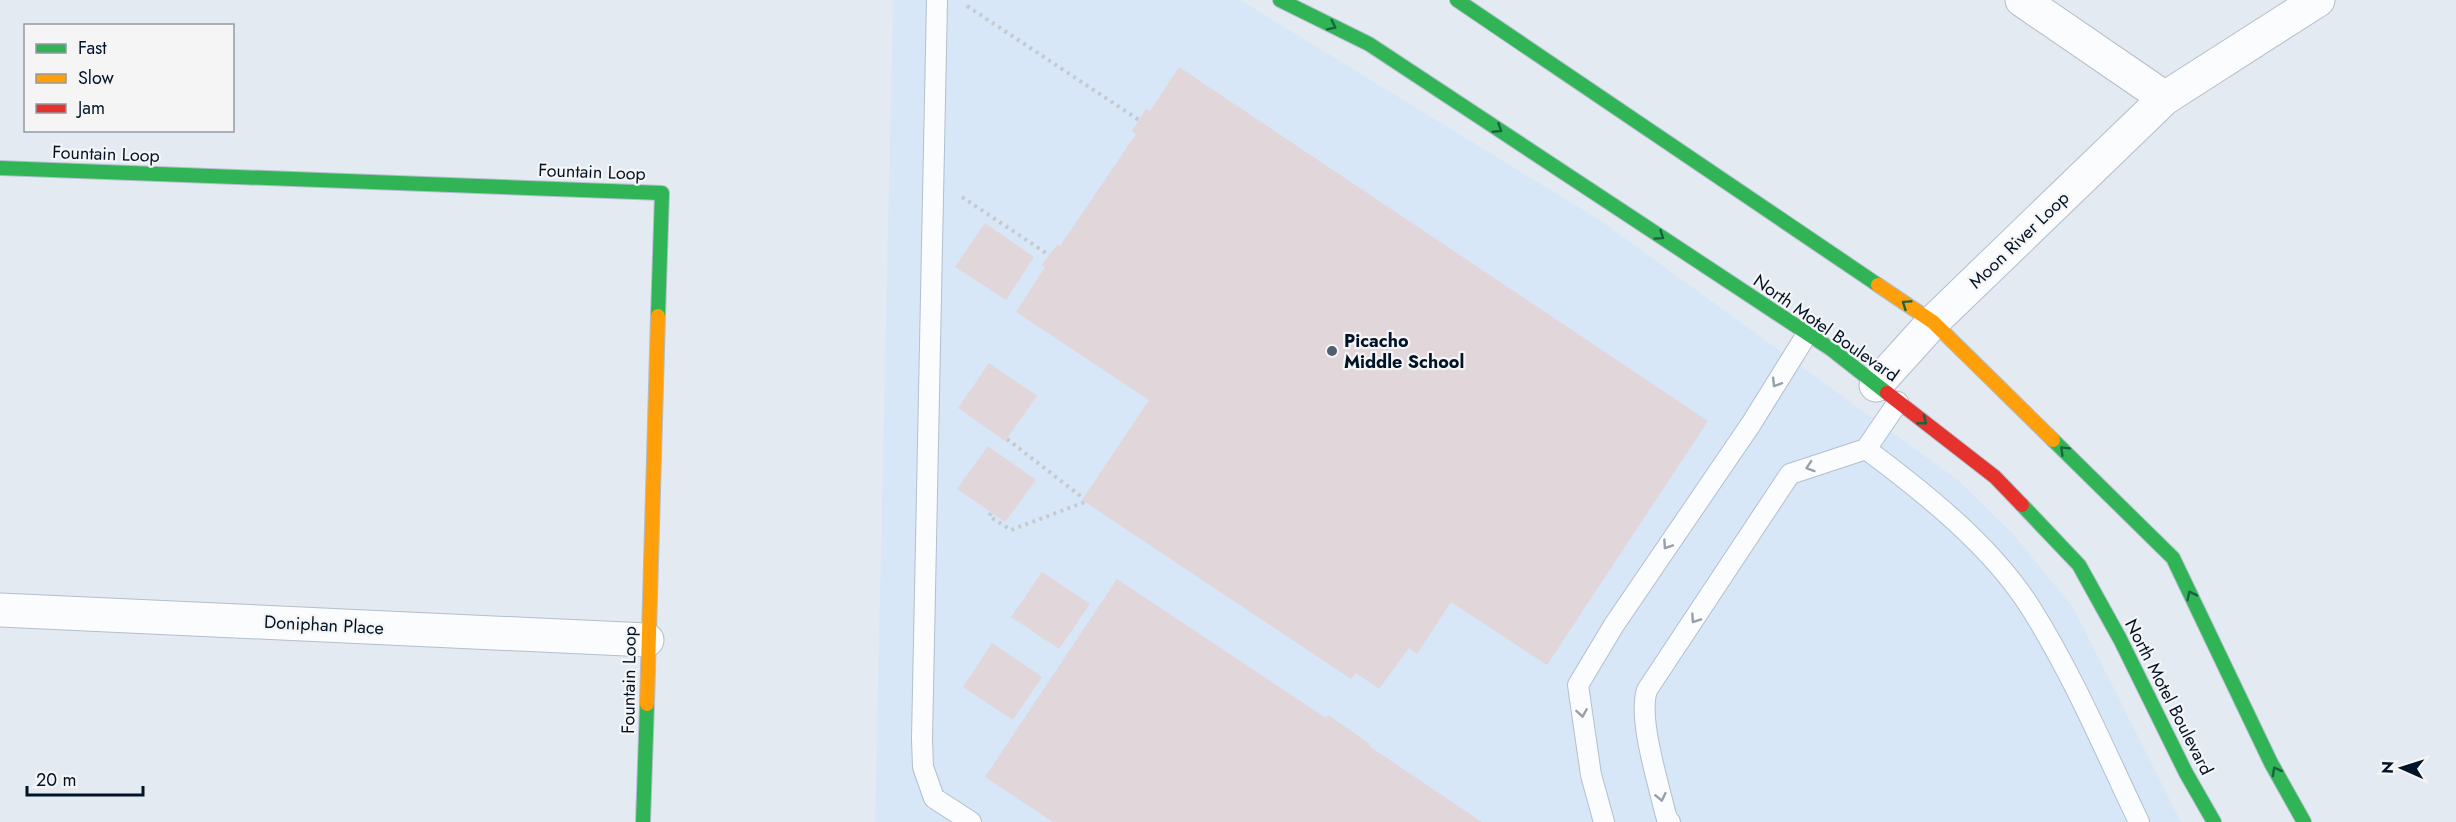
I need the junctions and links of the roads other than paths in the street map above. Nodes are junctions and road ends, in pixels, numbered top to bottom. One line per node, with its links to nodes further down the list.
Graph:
1 (937, 0): 15 (lane)
2 (1280, 0): 9 (street, North Motel Boulevard, one-way to 9)
3 (1457, 0): 8 (street, one-way to 3)
4 (2022, 0): 6 (street)
5 (2318, 0): 6 (street, Moon River Loop)
6 (2165, 98): 8 (street, Moon River Loop)
7 (0, 168): 13 (street, Fountain Loop)
8 (1933, 322): 10 (street, Moon River Loop); 20 (street, one-way to 8)
9 (1808, 334): 10 (street, North Motel Boulevard); 16 (lane, one-way to 16)
10 (1887, 393): 11 (lane); 19 (street, North Motel Boulevard, one-way to 19)
11 (1866, 448): 17 (lane, one-way to 17); 18 (lane)
12 (0, 610): 13 (street, Doniphan Place)
13 (647, 640): 14 (street, Fountain Loop)
14 (643, 822)
15 (971, 822)
16 (1604, 822)
17 (1670, 822)
18 (2139, 822)
19 (2214, 822)
20 (2304, 822)

